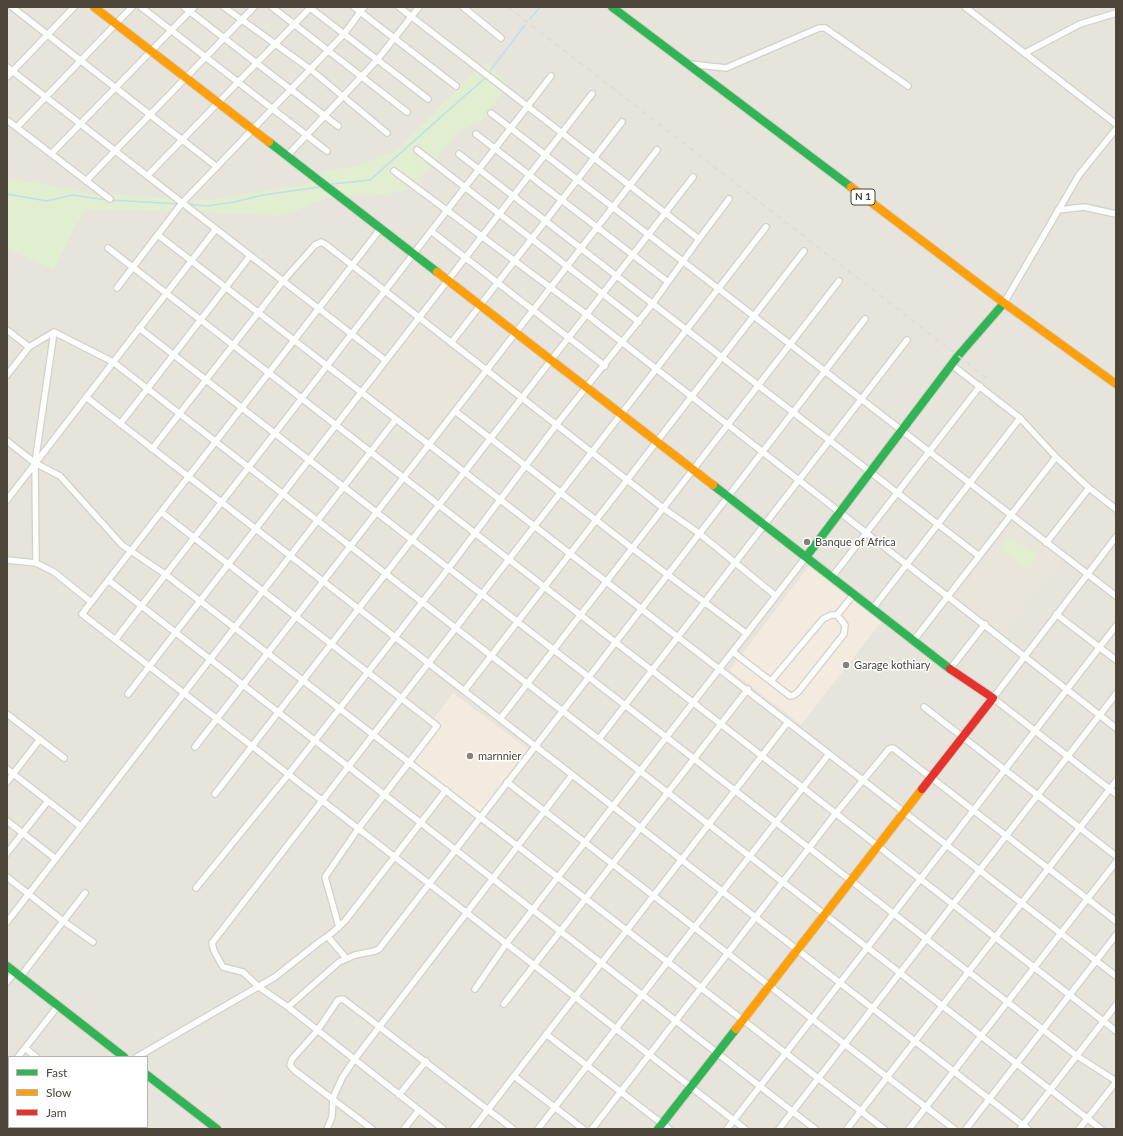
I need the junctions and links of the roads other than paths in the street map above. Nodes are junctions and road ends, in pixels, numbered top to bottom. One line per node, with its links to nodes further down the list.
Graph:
1 (12, 7): 19 (street); 28 (street)
2 (74, 7): 28 (street)
3 (94, 7): 24 (main road)
4 (132, 7): 24 (street)
5 (141, 7): 26 (street)
6 (184, 7): 20 (street)
7 (194, 7): 20 (street)
8 (224, 7): 23 (street)
9 (254, 7): 23 (street)
10 (272, 7): 25 (street)
11 (310, 7): 25 (street); 27 (street)
12 (354, 7): 18 (street)
13 (399, 7): 22 (street)
14 (418, 7): 22 (street)
15 (463, 7): 30 (street)
16 (612, 7): 40 (main road, N 1)
17 (965, 7): 35 (street)
18 (362, 9): 27 (street); 31 (street)
19 (7, 12)
20 (190, 12): 26 (street); 29 (street)
21 (1116, 13): 35 (street)
22 (411, 16): 31 (street); 58 (street)
23 (241, 20): 29 (street); 32 (street)
24 (116, 24): 34 (main road); 38 (street)
25 (294, 24): 32 (street); 33 (street)
26 (172, 31): 34 (street); 36 (street)
27 (344, 34): 33 (street); 37 (street)
28 (48, 35): 38 (street); 43 (street)
29 (224, 38): 36 (street); 39 (street)
30 (501, 38)
31 (395, 39): 37 (street); 49 (street)
32 (275, 44): 39 (street); 42 (street)
33 (328, 50): 42 (street); 44 (street)
34 (151, 51): 47 (main road); 51 (street)
35 (1025, 53): 67 (street)
36 (206, 57): 47 (street); 48 (street)
37 (377, 60): 44 (street); 56 (street)
38 (81, 61): 51 (street); 55 (street)
39 (256, 63): 48 (street); 52 (street)
40 (687, 64): 50 (street); 147 (main road, N 1)
41 (7, 67): 43 (street)
42 (310, 69): 52 (street); 54 (street)
43 (13, 71): 46 (street); 55 (street)
44 (362, 76): 54 (street); 60 (street)
45 (551, 76): 58 (street)
46 (7, 77)
47 (185, 78): 57 (main road); 62 (street)
48 (238, 82): 57 (street); 59 (street)
49 (456, 86)
50 (908, 86)
51 (116, 88): 62 (street); 66 (street)
52 (290, 90): 59 (street); 63 (street)
53 (592, 94): 73 (street)
54 (343, 96): 63 (street); 74 (street)
55 (46, 97): 66 (street); 69 (street)
56 (428, 99)
57 (218, 103): 71 (main road); 77 (street)
58 (528, 106): 70 (street); 73 (street)
59 (272, 108): 71 (street); 75 (street)
60 (407, 112)
61 (492, 113): 70 (street)
62 (150, 114): 77 (street); 79 (street)
63 (324, 116): 68 (street); 75 (street)
64 (7, 120): 69 (street)
65 (622, 122): 87 (street)
66 (81, 124): 79 (street); 83 (street)
67 (1116, 124)
68 (338, 126)
69 (17, 127): 83 (street)
70 (511, 128): 78 (street); 85 (street)
71 (252, 129): 86 (main road); 88 (street)
72 (1116, 129): 104 (street)
73 (562, 132): 85 (street); 87 (street)
74 (387, 133)
75 (306, 134): 82 (street); 86 (street)
76 (476, 134): 78 (street)
77 (182, 140): 88 (street); 92 (street)
78 (495, 149): 89 (street); 91 (street)
79 (115, 150): 92 (street); 95 (street)
80 (417, 150): 97 (street)
81 (657, 150): 96 (street)
82 (327, 151)
83 (52, 154): 95 (street)
84 (459, 154): 89 (street)
85 (545, 154): 91 (street); 94 (street)
86 (287, 156): 111 (main road)
87 (595, 158): 94 (street); 96 (street)
88 (217, 167): 102 (street)
89 (479, 169): 97 (street); 98 (street)
90 (394, 171): 105 (street)
91 (529, 175): 98 (street); 101 (street)
92 (147, 176): 102 (street)
93 (693, 177): 106 (street)
94 (578, 180): 101 (street); 103 (street)
95 (86, 181): 99 (street)
96 (630, 185): 103 (street); 106 (street)
97 (465, 187): 105 (street); 107 (street)
98 (513, 196): 107 (street); 109 (street)
99 (110, 199)
100 (729, 199): 118 (street)
101 (562, 201): 109 (street); 112 (street)
102 (182, 203): 113 (street); 116 (street)
103 (613, 207): 112 (street); 115 (street)
104 (1058, 210): 108 (street); 147 (street)
105 (446, 211): 114 (street); 117 (street)
106 (665, 212): 115 (street); 118 (street)
107 (499, 214): 117 (street); 119 (street)
108 (1116, 214)
109 (546, 221): 119 (street); 121 (street)
110 (766, 227): 142 (street)
111 (381, 228): 123 (main road); 130 (street)
112 (597, 228): 121 (street); 124 (street)
113 (216, 229): 125 (street); 127 (street)
114 (431, 231): 123 (street); 126 (street)
115 (648, 234): 124 (street); 129 (street)
116 (158, 235): 127 (street); 132 (street)
117 (482, 236): 126 (street); 128 (street)
118 (699, 238): 129 (street)
119 (532, 239): 128 (street); 131 (street)
120 (108, 248): 132 (street)
121 (581, 248): 131 (street); 133 (street)
122 (804, 251): 153 (street)
123 (414, 254): 134 (main road); 143 (street)
124 (632, 255): 133 (street); 137 (street)
125 (250, 256): 136 (street); 140 (street)
126 (465, 257): 134 (street); 138 (street)
127 (191, 261): 140 (street); 144 (street)
128 (515, 261): 138 (street); 141 (street)
129 (684, 261): 137 (street); 142 (street)
130 (351, 266): 136 (street); 143 (street); 149 (street)
131 (567, 266): 141 (street); 145 (street)
132 (133, 267): 139 (street); 144 (street)
133 (616, 276): 145 (street); 146 (street)
134 (448, 280): 148 (main road); 154 (street)
135 (839, 280): 169 (street)
136 (283, 281): 149 (street); 151 (street)
137 (668, 282): 146 (street)
138 (498, 283): 148 (street); 150 (street)
139 (117, 288)
140 (225, 288): 151 (street); 156 (street)
141 (550, 288): 150 (street); 152 (street)
142 (718, 288): 153 (street); 160 (street)
143 (384, 291): 154 (street); 163 (street)
144 (166, 293): 156 (street); 158 (street)
145 (602, 294): 152 (street); 157 (street)
146 (653, 303): 157 (street); 160 (street)
147 (1004, 303): 177 (main road); 186 (main road, N 1)
148 (481, 305): 162 (main road); 167 (street)
149 (318, 308): 163 (street); 165 (street)
150 (533, 310): 162 (street); 164 (street)
151 (258, 313): 165 (street); 170 (street)
152 (586, 314): 164 (street); 168 (street)
153 (754, 316): 169 (street); 173 (street)
154 (418, 318): 167 (street); 174 (street)
155 (866, 319): 182 (street)
156 (200, 320): 170 (street); 172 (street)
157 (639, 322): 168 (street)
158 (139, 328): 172 (street); 176 (street)
159 (7, 330): 171 (street)
160 (686, 330): 173 (street); 181 (street)
161 (54, 332): 171 (street); 176 (street); 223 (street)
162 (516, 332): 175 (main road); 180 (street)
163 (351, 334): 174 (street); 178 (street)
164 (568, 337): 175 (street); 179 (street)
165 (294, 340): 178 (street); 183 (street)
166 (907, 340): 196 (street)
167 (451, 343): 180 (street)
168 (622, 343): 179 (street); 181 (street)
169 (790, 344): 182 (street); 187 (street)
170 (233, 345): 183 (street); 185 (street)
171 (29, 347): 184 (street)
172 (174, 355): 185 (street); 189 (street)
173 (723, 357): 187 (street); 193 (street)
174 (385, 360): 191 (street)
175 (551, 360): 190 (main road); 195 (street)
176 (113, 362): 189 (street); 192 (street)
177 (952, 365): 188 (street); 208 (main road)
178 (327, 366): 191 (street); 194 (street)
179 (605, 366): 190 (street)
180 (486, 370): 195 (street); 198 (street)
181 (656, 370): 193 (street); 201 (street)
182 (826, 371): 196 (street); 199 (street)
183 (269, 373): 194 (street); 197 (street)
184 (7, 375)
185 (206, 380): 197 (street); 200 (street)
186 (1116, 384)
187 (758, 385): 199 (street); 207 (street)
188 (980, 386): 202 (street); 217 (street)
189 (148, 388): 200 (street); 204 (street)
190 (587, 388): 201 (main road); 205 (street)
191 (361, 392): 203 (street); 206 (street)
192 (86, 397): 204 (street); 223 (street)
193 (691, 397): 207 (street); 214 (street)
194 (302, 398): 206 (street); 209 (street)
195 (522, 398): 205 (street); 210 (street)
196 (861, 399): 208 (street); 211 (street)
197 (242, 408): 209 (street); 213 (street)
198 (455, 411): 210 (street); 215 (street)
199 (793, 412): 211 (street); 220 (street)
200 (180, 414): 213 (street); 216 (street)
201 (621, 414): 214 (main road); 219 (street)
202 (1020, 418): 221 (street); 233 (street)
203 (396, 419): 215 (street); 218 (street)
204 (120, 424): 216 (street)
205 (557, 424): 219 (street); 224 (street)
206 (336, 425): 218 (street); 222 (street)
207 (728, 426): 220 (street); 226 (street)
208 (902, 431): 217 (street); 228 (main road)
209 (274, 433): 222 (street); 225 (street)
210 (490, 438): 224 (street); 227 (street)
211 (829, 440): 228 (street); 231 (street)
212 (7, 441): 223 (street)
213 (216, 441): 225 (street); 229 (street)
214 (657, 441): 226 (main road); 232 (street)
215 (429, 445): 227 (street); 230 (street)
216 (152, 449): 229 (street)
217 (930, 451): 233 (street); 237 (street)
218 (370, 452): 230 (street); 234 (street)
219 (592, 452): 232 (street); 236 (street)
220 (763, 452): 231 (street); 239 (street)
221 (1056, 457): 235 (street); 249 (street)
222 (309, 460): 234 (street); 238 (street)
223 (35, 463): 240 (street); 265 (street); 272 (street)
224 (527, 465): 236 (street); 241 (street)
225 (249, 467): 238 (street); 242 (street)
226 (694, 470): 239 (main road); 244 (street)
227 (464, 472): 241 (street); 243 (street)
228 (870, 472): 237 (street); 246 (main road)
229 (188, 477): 242 (street); 247 (street)
230 (404, 478): 243 (street); 248 (street)
231 (800, 479): 246 (street); 252 (street)
232 (627, 480): 244 (street); 251 (street)
233 (970, 483): 249 (street); 253 (street)
234 (344, 487): 248 (street); 250 (street)
235 (1089, 488): 245 (street); 262 (street)
236 (561, 492): 251 (street); 254 (street)
237 (899, 492): 253 (street); 257 (street)
238 (282, 493): 250 (street); 255 (street)
239 (728, 496): 252 (main road); 258 (street)
240 (7, 500)
241 (501, 500): 254 (street); 256 (street)
242 (221, 502): 255 (street); 259 (street)
243 (439, 505): 256 (street); 261 (street)
244 (663, 508): 258 (street); 264 (street)
245 (1116, 509)
246 (841, 511): 257 (street); 269 (main road)
247 (161, 512): 259 (street); 265 (street)
248 (377, 512): 261 (street); 263 (street)
249 (1011, 515): 262 (street); 268 (street)
250 (318, 520): 263 (street); 267 (street)
251 (596, 520): 264 (street); 266 (street)
252 (764, 524): 269 (main road); 273 (street)
253 (938, 524): 268 (street); 275 (street)
254 (535, 525): 266 (street); 270 (street)
255 (255, 529): 267 (street); 274 (street)
256 (475, 533): 270 (street); 276 (street)
257 (867, 533): 275 (street); 281 (street)
258 (700, 534): 273 (street); 279 (street)
259 (194, 537): 274 (street); 278 (street)
260 (1116, 537): 280 (street)
261 (412, 540): 276 (street); 277 (street)
262 (1046, 543): 280 (street)
263 (351, 546): 277 (street); 283 (street)
264 (632, 548): 279 (street); 284 (street)
265 (131, 551): 278 (street); 282 (street)
266 (570, 554): 284 (street); 285 (street)
267 (290, 556): 283 (street); 286 (street)
268 (979, 556): 290 (street)
269 (806, 557): 281 (main road); 289 (street)
270 (509, 559): 285 (street); 287 (street)
271 (7, 560): 272 (street)
272 (36, 563): 293 (street)
273 (734, 563): 289 (street); 295 (street)
274 (228, 564): 286 (street); 292 (street)
275 (907, 564): 290 (street); 297 (street)
276 (448, 569): 287 (street); 294 (street)
277 (386, 573): 294 (street); 298 (street)
278 (166, 574): 292 (street); 296 (street)
279 (669, 574): 295 (street); 299 (street)
280 (1087, 574): 291 (street); 300 (street)
281 (832, 577): 288 (main road)
282 (108, 580): 293 (street); 296 (street)
283 (323, 582): 298 (street); 303 (street)
284 (606, 582): 299 (street); 301 (street)
285 (544, 587): 301 (street); 304 (street)
286 (263, 591): 303 (street); 307 (street)
287 (482, 594): 304 (street); 308 (street)
288 (854, 594): 297 (main road); 302 (street)
289 (776, 596): 310 (street)
290 (948, 596): 305 (street); 314 (street)
291 (1116, 596)
292 (200, 600): 307 (street); 309 (street)
293 (91, 602): 313 (street)
294 (422, 602): 308 (street); 311 (street)
295 (706, 602): 310 (street); 312 (street)
296 (141, 606): 309 (street); 313 (street)
297 (873, 608): 314 (main road)
298 (358, 609): 311 (street); 316 (street)
299 (642, 609): 312 (street); 315 (street)
300 (1056, 614): 317 (street); 322 (street)
301 (580, 615): 315 (street); 318 (street)
302 (837, 615): 333 (street); 333 (street)
303 (296, 616): 316 (street); 320 (street)
304 (518, 621): 318 (street); 321 (street)
305 (985, 624): 322 (street); 328 (street)
306 (1116, 626): 317 (street)
307 (235, 628): 320 (street); 323 (street)
308 (456, 628): 321 (street); 325 (street)
309 (175, 632): 323 (street); 326 (street)
310 (747, 634): 319 (street)
311 (395, 636): 325 (street); 330 (street)
312 (678, 637): 327 (street); 329 (street)
313 (115, 640): 326 (street)
314 (914, 640): 328 (main road)
315 (616, 642): 329 (street); 331 (street)
316 (331, 644): 330 (street); 332 (street)
317 (1099, 648): 324 (street); 336 (street)
318 (554, 650): 331 (street); 334 (street)
319 (733, 652): 327 (street); 333 (street)
320 (268, 653): 332 (street); 335 (street)
321 (492, 655): 334 (street); 338 (street)
322 (1025, 655): 336 (street); 343 (street)
323 (210, 659): 335 (street); 339 (street)
324 (1116, 660)
325 (428, 663): 338 (street); 342 (street)
326 (149, 666): 339 (street); 340 (street)
327 (719, 669): 337 (street); 344 (street)
328 (950, 669): 343 (main road)
329 (652, 670): 344 (street); 345 (street)
330 (368, 672): 342 (street); 347 (street)
331 (589, 677): 345 (street); 348 (street)
332 (303, 680): 347 (street); 349 (street)
333 (771, 681)
334 (528, 684): 348 (street); 353 (street)
335 (243, 685): 349 (street); 352 (street)
336 (1067, 689): 351 (street); 357 (street)
337 (748, 690): 354 (street); 355 (street)
338 (464, 691): 353 (street)
339 (184, 693): 352 (street); 406 (street)
340 (128, 694)
341 (1116, 694): 351 (street)
342 (401, 698): 358 (street); 372 (street)
343 (993, 698): 357 (street); 359 (main road)
344 (693, 703): 355 (street); 360 (street)
345 (625, 705): 360 (street); 362 (street)
346 (924, 707): 359 (street)
347 (339, 708): 358 (street); 363 (street)
348 (563, 711): 362 (street); 365 (street)
349 (278, 712): 363 (street); 364 (street)
350 (7, 714): 361 (street)
351 (1100, 715): 356 (street); 369 (street)
352 (217, 719): 364 (street); 366 (street)
353 (500, 719): 365 (street)
354 (788, 722): 367 (street); 368 (street)
355 (721, 724): 368 (street); 371 (street)
356 (1116, 728)
357 (1035, 731): 369 (street); 375 (street)
358 (373, 734): 372 (street); 373 (street)
359 (962, 736): 375 (street); 380 (main road)
360 (666, 737): 371 (street); 376 (street)
361 (40, 739): 370 (street); 377 (street)
362 (599, 739): 376 (street)
363 (314, 740): 373 (street); 378 (street)
364 (252, 746): 378 (street); 390 (street)
365 (535, 746): 379 (street); 384 (street)
366 (195, 747)
367 (829, 754): 381 (street); 385 (street)
368 (762, 756): 385 (street); 388 (street)
369 (1068, 756): 386 (street); 393 (street)
370 (64, 758)
371 (694, 758): 388 (street); 389 (street)
372 (409, 762): 387 (street); 391 (street)
373 (348, 767): 391 (street); 395 (street)
374 (7, 769): 377 (street)
375 (1005, 770): 393 (street); 397 (street)
376 (640, 771): 389 (street); 396 (street)
377 (13, 774): 383 (street); 394 (street)
378 (288, 775): 395 (street); 435 (street)
379 (572, 775): 396 (street); 398 (street)
380 (930, 777): 381 (street); 397 (street); 399 (main road)
381 (864, 780): 399 (street); 400 (street)
382 (1116, 781): 386 (street)
383 (7, 782)
384 (508, 782): 398 (street); 401 (street)
385 (802, 788): 400 (street); 403 (street)
386 (1110, 789): 392 (street); 408 (street)
387 (446, 790): 401 (street); 404 (street)
388 (735, 791): 403 (street); 405 (street)
389 (668, 792): 405 (street); 407 (street)
390 (215, 794)
391 (384, 794): 404 (street); 409 (street)
392 (1116, 794)
393 (1038, 795): 408 (street); 411 (street)
394 (48, 801): 406 (street); 410 (street)
395 (322, 801): 409 (street); 480 (street)
396 (613, 807): 407 (street); 412 (street)
397 (973, 810): 411 (street); 413 (street)
398 (544, 811): 412 (street); 414 (street)
399 (904, 812): 413 (street); 415 (main road)
400 (836, 813): 415 (street); 416 (street)
401 (480, 817): 414 (street); 417 (street)
402 (7, 821): 410 (street)
403 (776, 822): 416 (street); 419 (street)
404 (421, 823): 417 (street); 421 (street)
405 (709, 824): 419 (street); 423 (street)
406 (80, 826): 422 (street)
407 (640, 828): 423 (street); 425 (street)
408 (1080, 828): 420 (street); 426 (street)
409 (358, 829): 421 (street); 452 (street)
410 (23, 833): 418 (street); 422 (street)
411 (1006, 836): 426 (street); 427 (street)
412 (585, 843): 425 (street); 429 (street)
413 (947, 845): 427 (street); 431 (street)
414 (517, 846): 429 (street); 430 (street)
415 (877, 846): 431 (street); 432 (main road)
416 (809, 848): 432 (street); 433 (street)
417 (455, 850): 430 (street); 434 (street)
418 (7, 853)
419 (750, 856): 433 (street); 436 (street)
420 (1116, 856)
421 (394, 857): 434 (street); 452 (street)
422 (56, 859): 438 (street)
423 (681, 860): 436 (street); 439 (street)
424 (1116, 862): 441 (street)
425 (612, 864): 439 (street); 440 (street)
426 (1048, 868): 441 (street); 442 (street)
427 (980, 870): 442 (street); 443 (street)
428 (7, 877): 438 (street)
429 (558, 877): 440 (street); 444 (street)
430 (492, 878): 444 (street); 445 (street)
431 (920, 879): 443 (street); 447 (street)
432 (850, 880): 446 (main road); 447 (street)
433 (783, 882): 446 (street); 448 (street)
434 (429, 884): 445 (street); 466 (street)
435 (196, 888)
436 (722, 892): 448 (street); 453 (street)
437 (85, 893): 449 (street)
438 (28, 894): 449 (street); 451 (street)
439 (653, 896): 453 (street); 454 (street)
440 (586, 898): 454 (street); 455 (street)
441 (1087, 899): 450 (street); 456 (street)
442 (1022, 903): 456 (street); 458 (street)
443 (953, 904): 458 (street); 460 (street)
444 (533, 910): 455 (street); 462 (street)
445 (466, 912): 462 (street); 497 (street)
446 (824, 914): 463 (street); 464 (main road)
447 (893, 914): 460 (street); 463 (street)
448 (755, 917): 464 (street); 465 (street)
449 (63, 921): 461 (street); 475 (street)
450 (1116, 921)
451 (7, 922)
452 (339, 927): 459 (street)
453 (694, 927): 465 (street); 468 (street)
454 (627, 930): 468 (street); 469 (street)
455 (560, 931): 469 (street); 470 (street)
456 (1061, 933): 467 (street); 472 (street)
457 (1116, 935): 467 (street)
458 (995, 937): 472 (street); 473 (street)
459 (328, 938): 466 (street); 480 (street)
460 (926, 939): 473 (street); 474 (street)
461 (93, 942)
462 (506, 944): 470 (street); 482 (street)
463 (867, 947): 474 (street); 478 (street)
464 (797, 950): 478 (street); 479 (main road)
465 (728, 953): 479 (street); 481 (street)
466 (346, 958): 491 (street)
467 (1096, 960): 476 (street); 484 (street)
468 (668, 962): 481 (street); 483 (street)
469 (601, 963): 483 (street); 485 (street)
470 (534, 965): 485 (street); 487 (street)
471 (7, 966): 475 (main road)
472 (1034, 967): 484 (street); 486 (street)
473 (968, 972): 486 (street); 488 (street)
474 (900, 973): 488 (street); 492 (street)
475 (18, 974): 477 (street); 490 (main road)
476 (1116, 976)
477 (7, 982)
478 (840, 983): 492 (street); 493 (street)
479 (769, 986): 493 (street); 494 (main road)
480 (258, 987): 491 (street); 513 (street)
481 (701, 988): 494 (street); 495 (street)
482 (475, 989)
483 (642, 995): 495 (street); 498 (street)
484 (1070, 995): 496 (street); 499 (street)
485 (575, 997): 498 (street); 502 (street)
486 (1007, 1002): 499 (street); 503 (street)
487 (504, 1004)
488 (942, 1005): 503 (street); 504 (street)
489 (1116, 1005): 496 (street)
490 (58, 1006): 506 (street); 512 (main road)
491 (288, 1007): 501 (street)
492 (872, 1008): 504 (street); 505 (street)
493 (812, 1019): 505 (street); 508 (street)
494 (743, 1020): 507 (main road); 508 (street)
495 (676, 1021): 507 (street); 509 (street)
496 (1104, 1021): 500 (street); 514 (street)
497 (379, 1025): 501 (street); 515 (street); 516 (street)
498 (616, 1029): 509 (street); 518 (street)
499 (1043, 1030): 514 (street); 517 (street)
500 (1116, 1031)
501 (318, 1032): 515 (street); 530 (street)
502 (546, 1034): 518 (street); 521 (street)
503 (981, 1036): 517 (street); 519 (street)
504 (915, 1041): 519 (street); 522 (street)
505 (845, 1044): 522 (street); 523 (street)
506 (25, 1048): 510 (street); 511 (street)
507 (717, 1053): 525 (street); 526 (main road)
508 (786, 1053): 523 (street); 525 (street)
509 (649, 1055): 526 (street); 528 (street)
510 (19, 1056)
511 (35, 1056)
512 (123, 1056)
513 (139, 1056)
514 (1077, 1056): 524 (street); 527 (street)
515 (354, 1060): 529 (street); 530 (street)
516 (426, 1061): 529 (street); 535 (street)
517 (1017, 1063): 527 (street); 531 (street)
518 (587, 1066): 528 (street); 533 (street)
519 (954, 1071): 531 (street); 532 (street)
520 (148, 1076): 542 (main road)
521 (514, 1076): 533 (street); 535 (street)
522 (887, 1077): 532 (street); 536 (street)
523 (818, 1078): 536 (street); 537 (street)
524 (1116, 1082): 538 (street)
525 (760, 1086): 537 (street); 539 (street)
526 (691, 1087): 539 (street); 540 (main road)
527 (1051, 1090): 538 (street); 541 (street)
528 (621, 1092): 540 (street); 551 (street)
529 (399, 1095): 534 (street)
530 (333, 1098): 543 (street); 544 (street)
531 (989, 1099): 541 (street); 560 (street)
532 (926, 1107): 558 (street); 559 (street)
533 (555, 1108): 549 (street); 550 (street)
534 (419, 1110): 545 (street); 546 (street)
535 (488, 1110): 547 (street); 548 (street)
536 (860, 1111): 556 (street); 557 (street)
537 (793, 1112): 554 (street); 555 (street)
538 (1088, 1118): 561 (street); 562 (street)
539 (733, 1120): 552 (street); 553 (street)
540 (663, 1127)
541 (1024, 1128)
542 (217, 1129)
543 (327, 1129)
544 (372, 1129)
545 (404, 1129)
546 (443, 1129)
547 (473, 1129)
548 (513, 1129)
549 (538, 1129)
550 (582, 1129)
551 (592, 1129)
552 (727, 1129)
553 (745, 1129)
554 (779, 1129)
555 (815, 1129)
556 (847, 1129)
557 (884, 1129)
558 (909, 1129)
559 (954, 1129)
560 (966, 1129)
561 (1079, 1129)
562 (1101, 1129)

